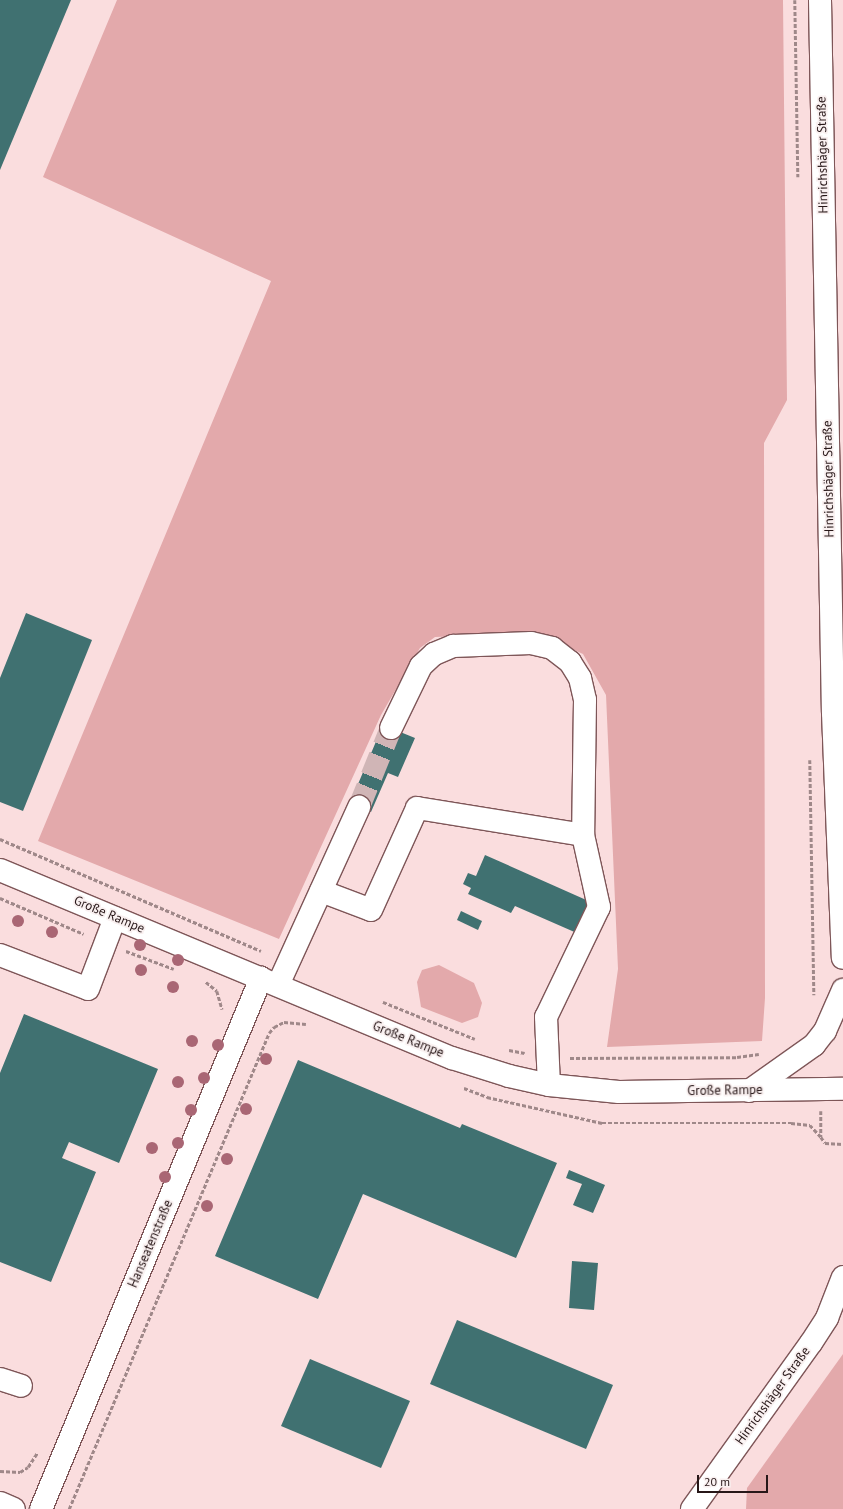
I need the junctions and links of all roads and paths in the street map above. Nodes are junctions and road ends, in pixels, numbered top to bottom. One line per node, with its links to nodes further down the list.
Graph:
1 (820, 0): 10 (street, Hinrichshäger Straße)
2 (391, 728): 4 (street)
3 (359, 807): 7 (street, Hanseatenstraße)
4 (583, 835): 7 (street); 21 (street)
5 (0, 839): 11 (path)
6 (0, 870): 8 (street, Große Rampe)
7 (321, 891): 11 (street, Hanseatenstraße)
8 (115, 918): 9 (street); 12 (street, Große Rampe)
9 (0, 956)
10 (843, 958)
11 (288, 963): 12 (street, Hanseatenstraße)
12 (270, 982): 22 (street, Große Rampe); 32 (street, Hanseatenstraße)
13 (843, 990): 24 (street)
14 (217, 991): 16 (path)
15 (376, 999): 18 (path)
16 (222, 1007)
17 (295, 1021): 33 (path)
18 (478, 1040)
19 (505, 1048): 21 (path)
20 (763, 1053): 21 (path)
21 (546, 1057): 22 (street)
22 (549, 1085): 24 (street, Große Rampe)
23 (843, 1088): 24 (street, Große Rampe)
24 (749, 1091)
25 (843, 1277): 34 (street, Hinrichshäger Straße)
26 (0, 1379): 27 (street)
27 (21, 1386)
28 (28, 1467): 29 (path)
29 (0, 1472)
30 (0, 1503): 31 (street)
31 (14, 1509)
32 (41, 1509)
33 (69, 1509)
34 (692, 1509)

